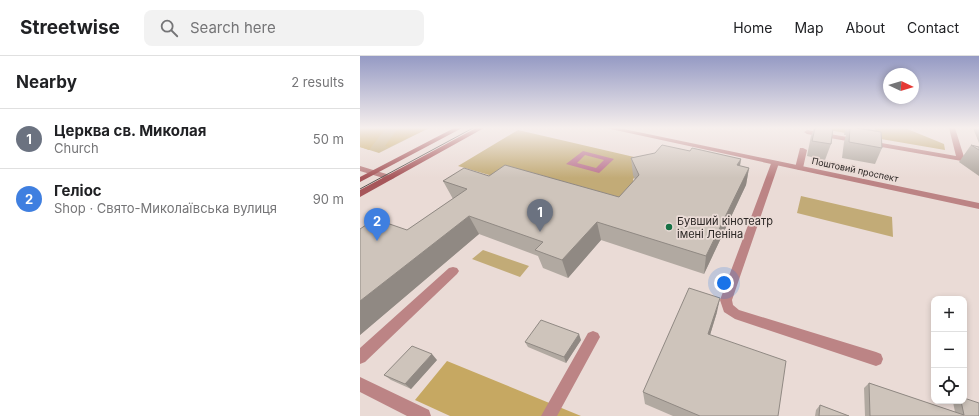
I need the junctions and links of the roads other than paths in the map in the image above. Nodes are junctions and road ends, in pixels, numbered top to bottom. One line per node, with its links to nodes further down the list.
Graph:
1 (428, 145): 12 (main road)
2 (450, 145): 13 (main road)
3 (694, 145): 9 (street, Поштовий проспект)
4 (880, 145): 7 (street)
5 (957, 145): 7 (street)
6 (803, 150): 11 (street)
7 (961, 159): 8 (street)
8 (979, 162)
9 (774, 163): 11 (street, Поштовий проспект); 20 (street)
10 (360, 168): 12 (street)
11 (799, 168): 16 (street, Поштовий проспект)
12 (375, 173): 13 (street); 14 (main road)
13 (390, 178): 15 (main road)
14 (360, 180)
15 (360, 194)
16 (979, 206)
17 (453, 271): 19 (street)
18 (593, 337): 23 (street)
19 (360, 357)
20 (876, 359)
21 (360, 384): 22 (street)
22 (422, 416)
23 (549, 416)

